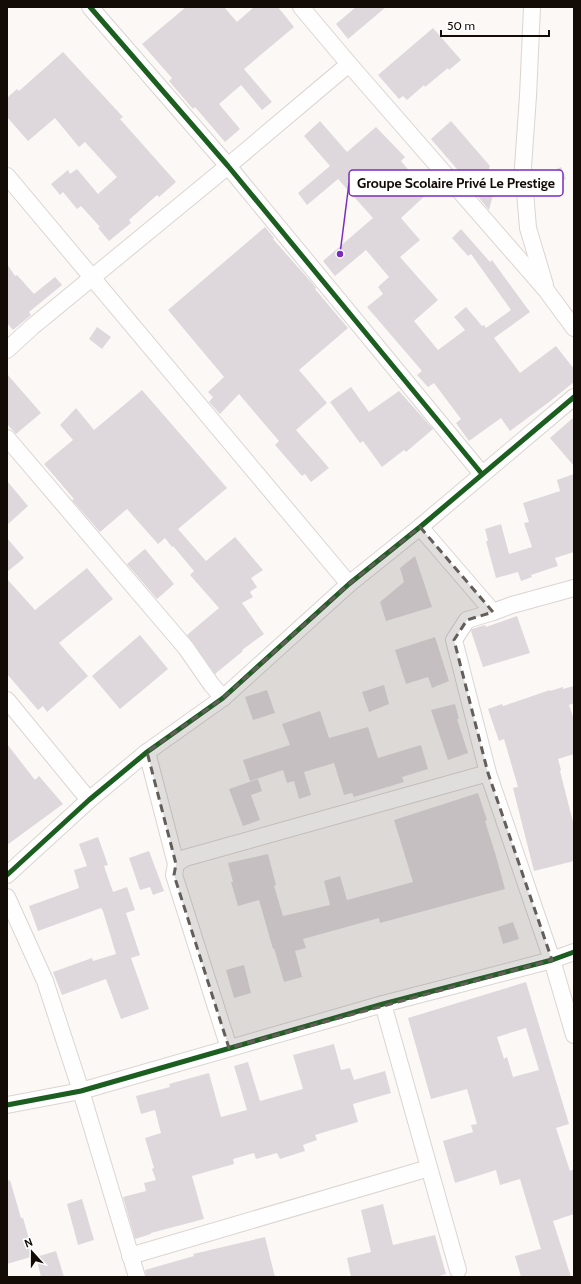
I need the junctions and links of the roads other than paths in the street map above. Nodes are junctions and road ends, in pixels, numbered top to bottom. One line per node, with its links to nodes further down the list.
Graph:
1 (90, 7): 5 (street)
2 (302, 7): 4 (street)
3 (532, 7): 8 (street)
4 (349, 64): 5 (street); 8 (street)
5 (228, 166): 7 (street); 13 (street)
6 (7, 176): 7 (street)
7 (92, 278): 10 (street); 15 (street)
8 (546, 290): 9 (street)
9 (574, 328)
10 (7, 350)
11 (574, 397): 13 (street)
12 (7, 438): 18 (street)
13 (482, 474): 14 (street)
14 (420, 527): 15 (street); 17 (street)
15 (350, 584): 18 (street)
16 (574, 588): 17 (street)
17 (493, 612): 21 (street)
18 (223, 698): 20 (street)
19 (7, 700): 22 (street)
20 (147, 752): 22 (street); 23 (street)
21 (488, 773): 23 (street); 27 (street)
22 (89, 800): 24 (street)
23 (176, 864): 30 (street)
24 (7, 875)
25 (7, 897): 31 (street)
26 (574, 952): 27 (street)
27 (552, 960): 28 (street); 29 (street)
28 (384, 1004): 30 (street); 33 (street)
29 (574, 1035)
30 (229, 1048): 31 (street)
31 (81, 1091): 32 (street); 34 (street)
32 (7, 1105)
33 (429, 1168): 34 (street); 35 (street)
34 (130, 1256): 36 (street)
35 (458, 1270)
36 (137, 1277)

